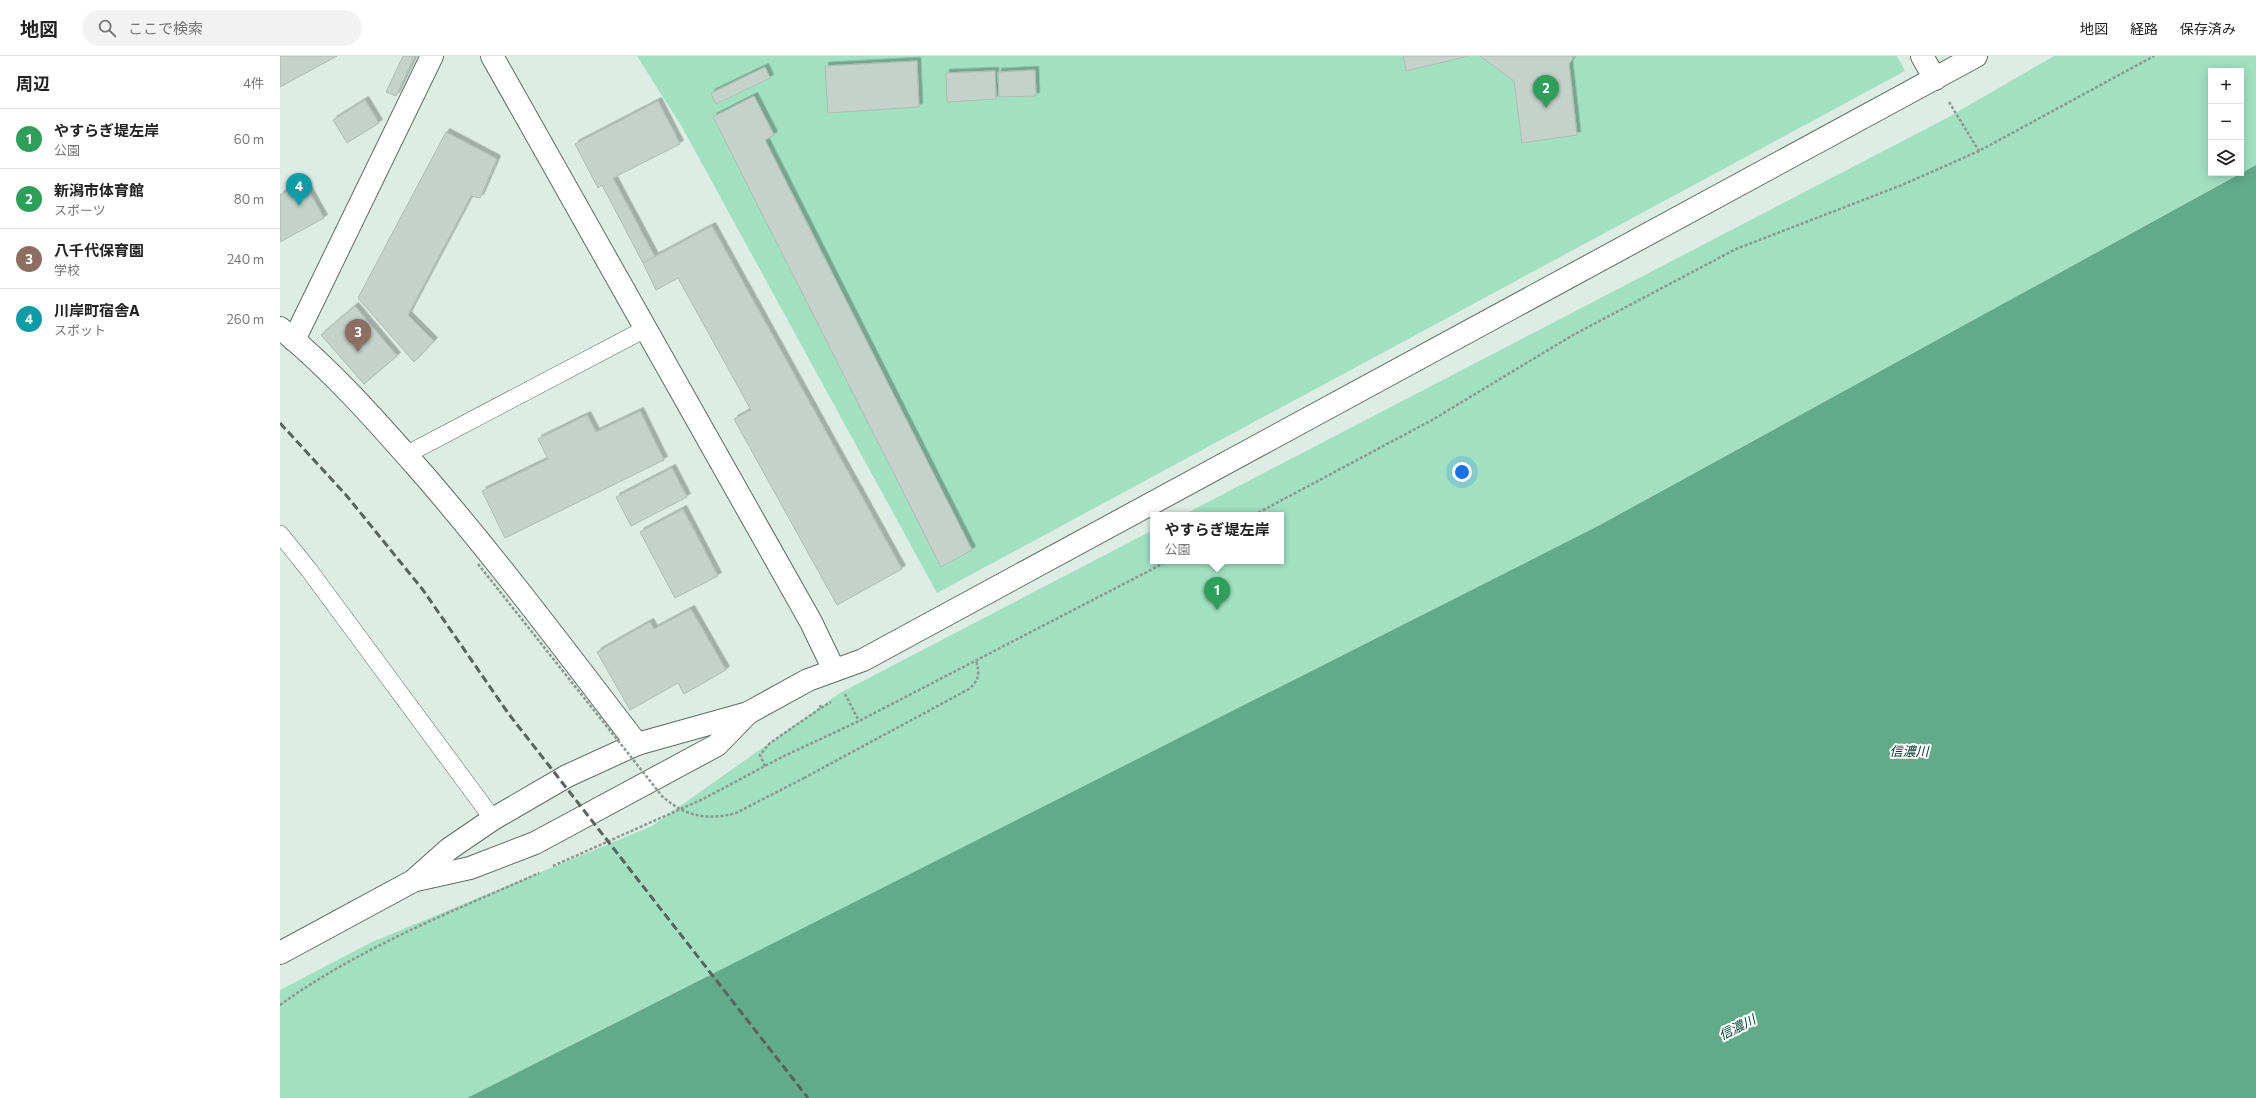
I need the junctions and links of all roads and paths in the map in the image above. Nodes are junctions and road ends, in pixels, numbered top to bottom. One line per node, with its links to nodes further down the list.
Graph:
1 (432, 56): 9 (street)
2 (492, 56): 8 (street)
3 (1922, 56): 6 (street)
4 (1976, 56): 6 (street)
5 (2154, 56): 7 (path)
6 (1935, 79): 7 (path); 16 (street)
7 (1980, 151): 11 (path)
8 (647, 328): 10 (lane); 16 (street)
9 (287, 334): 23 (street)
10 (415, 450)
11 (1260, 512)
12 (280, 534): 25 (lane)
13 (478, 564): 15 (path, bridge)
14 (1162, 564): 15 (path)
15 (976, 661): 22 (path)
16 (834, 670): 21 (street)
17 (839, 697): 22 (path)
18 (818, 701): 20 (path)
19 (833, 701): 20 (path)
20 (821, 708): 24 (path)
21 (748, 713): 23 (street); 28 (street)
22 (859, 721): 24 (path)
23 (637, 744): 25 (street)
24 (765, 766): 26 (path)
25 (493, 819): 28 (street)
26 (551, 867)
27 (544, 870): 30 (path)
28 (413, 881): 29 (street)
29 (280, 953)
30 (280, 1005)

